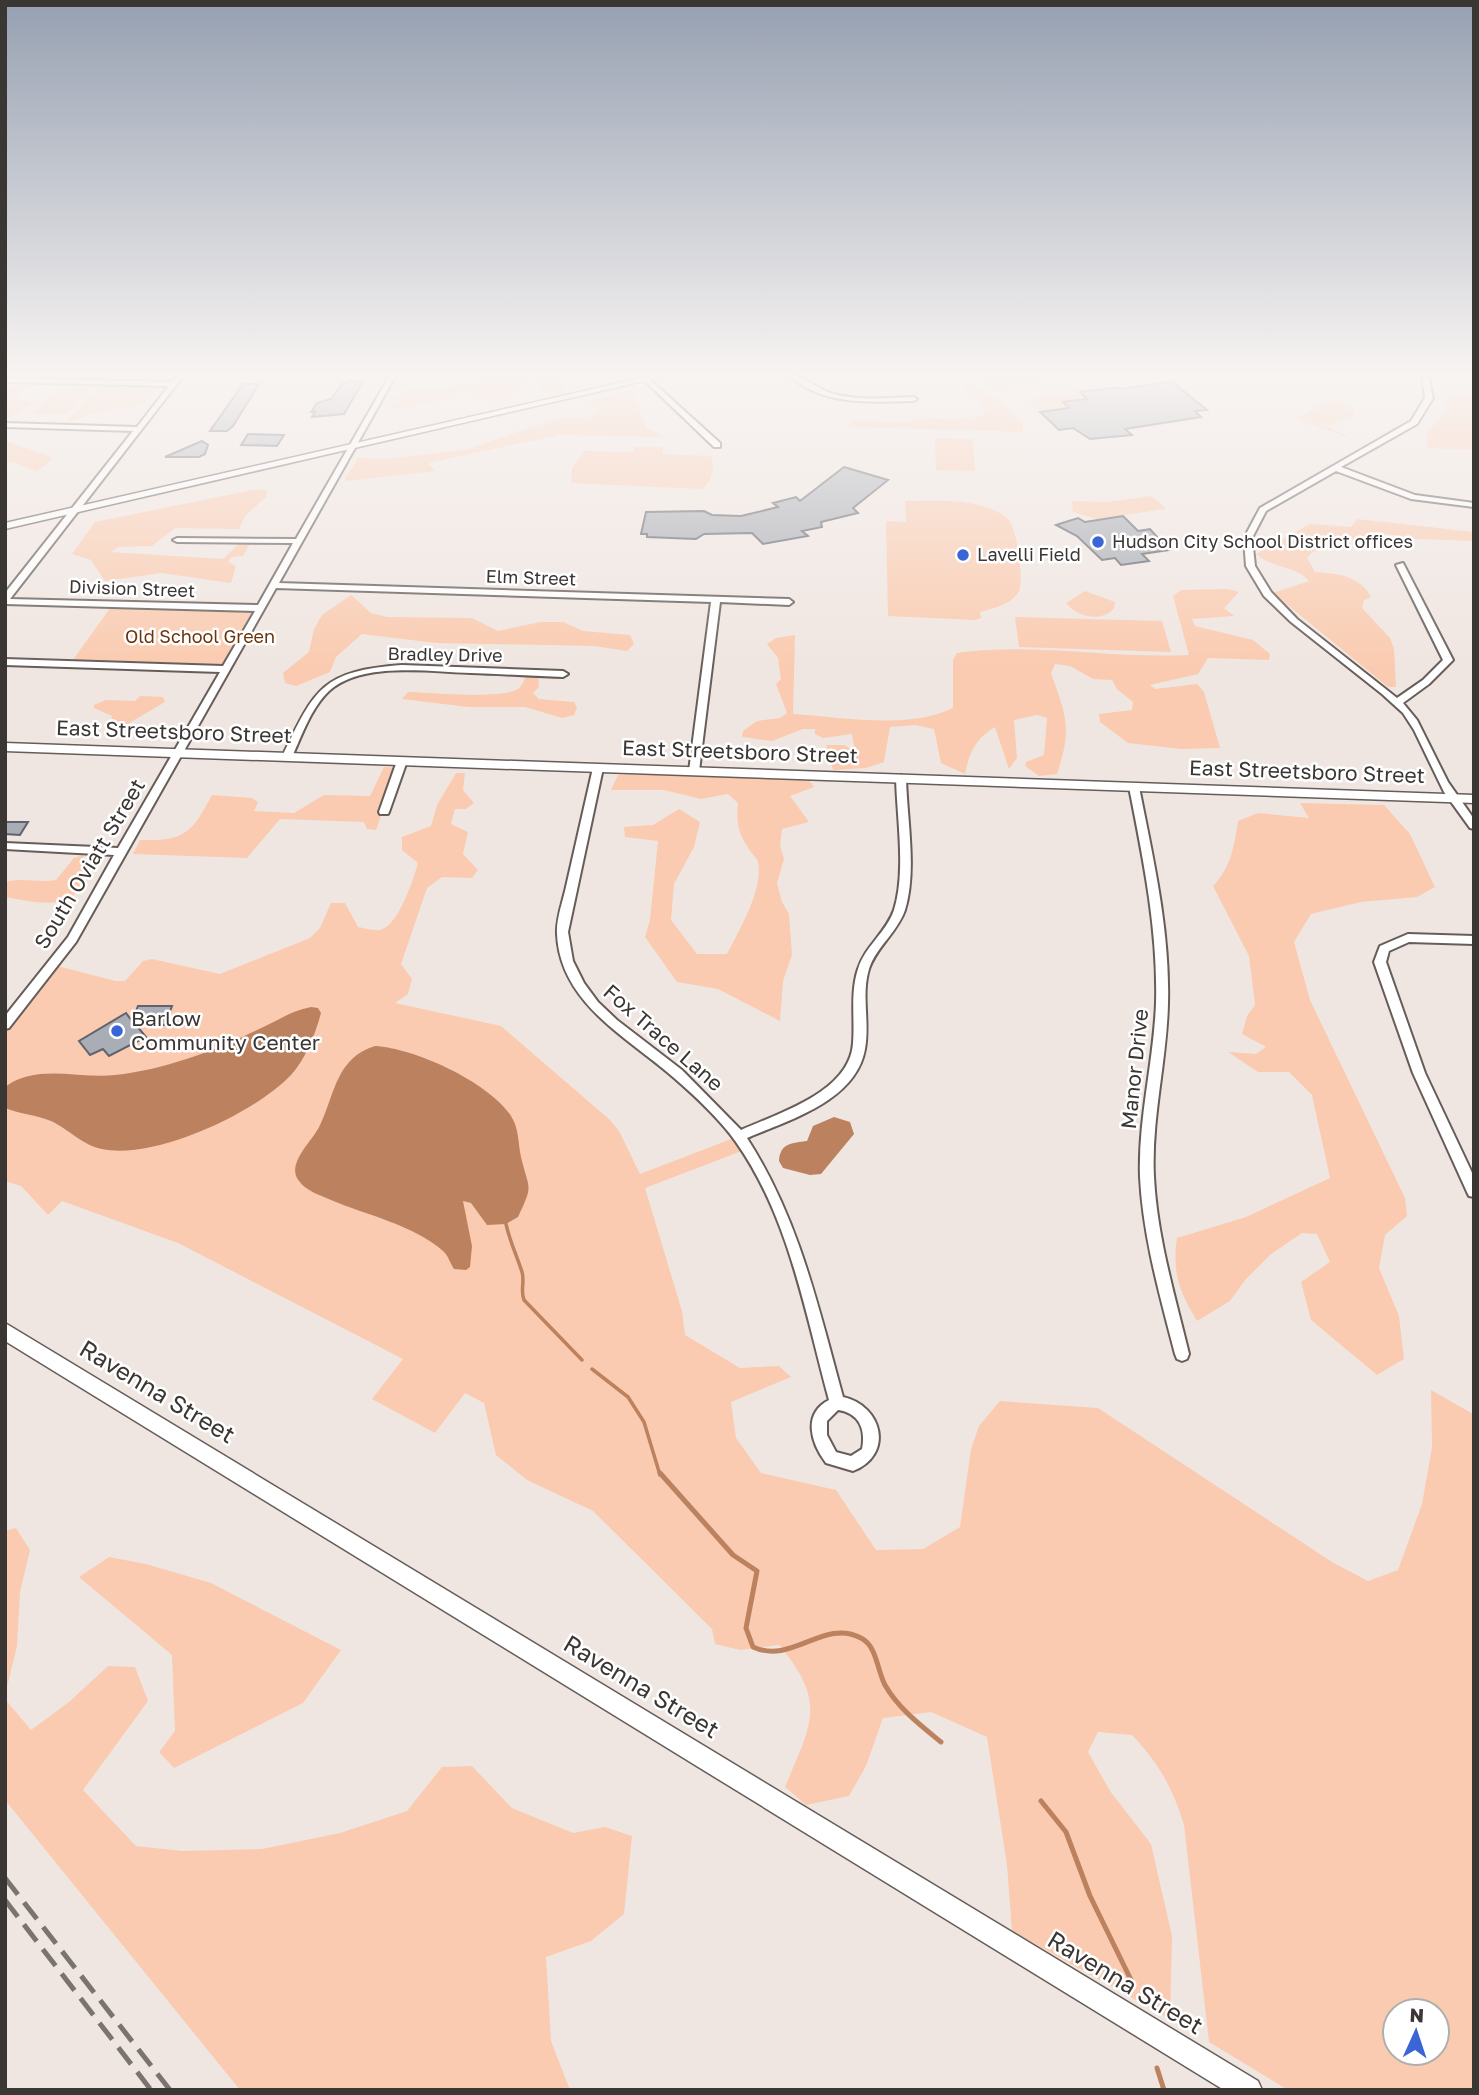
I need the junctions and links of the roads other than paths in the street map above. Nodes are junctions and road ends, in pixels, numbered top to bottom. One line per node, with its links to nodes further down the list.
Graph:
1 (103, 473): 9 (street)
2 (240, 473): 9 (street)
3 (337, 473): 12 (street, South Oviatt Street)
4 (1328, 473): 8 (street)
5 (1349, 473): 6 (street)
6 (1474, 505)
7 (1253, 507): 8 (street)
8 (1263, 510): 22 (street)
9 (74, 511): 10 (street); 15 (street)
10 (5, 526)
11 (177, 540): 12 (street)
12 (297, 541): 14 (street, South Oviatt Street)
13 (1400, 565): 22 (street)
14 (272, 585): 16 (street, Elm Street); 18 (street, South Oviatt Street)
15 (5, 600): 18 (street, Division Street)
16 (716, 600): 17 (street, Elm Street); 28 (street)
17 (789, 602)
18 (258, 608): 20 (street, South Oviatt Street)
19 (5, 662): 20 (street)
20 (224, 669): 24 (street, South Oviatt Street)
21 (563, 674): 25 (street, Bradley Drive)
22 (1397, 702): 31 (street)
23 (5, 747): 24 (street, East Streetsboro Street)
24 (177, 753): 25 (street, East Streetsboro Street); 36 (street, South Oviatt Street)
25 (287, 757): 26 (street, East Streetsboro Street)
26 (402, 761): 27 (street, East Streetsboro Street); 33 (street)
27 (598, 768): 28 (street, East Streetsboro Street); 39 (street, Fox Trace Lane)
28 (694, 771): 29 (street, East Streetsboro Street)
29 (901, 778): 30 (street, East Streetsboro Street); 39 (street)
30 (1134, 787): 31 (street, East Streetsboro Street); 42 (street, Manor Drive)
31 (1453, 798): 32 (street, East Streetsboro Street); 34 (street)
32 (1474, 799)
33 (384, 812)
34 (1474, 826)
35 (5, 846): 36 (street)
36 (122, 852): 38 (street, South Oviatt Street)
37 (1474, 940): 40 (street)
38 (5, 1025)
39 (739, 1136): 43 (street, Fox Trace Lane)
40 (1474, 1192)
41 (5, 1331): 44 (street, Ravenna Street)
42 (1182, 1354)
43 (837, 1403)
44 (1249, 2090)

